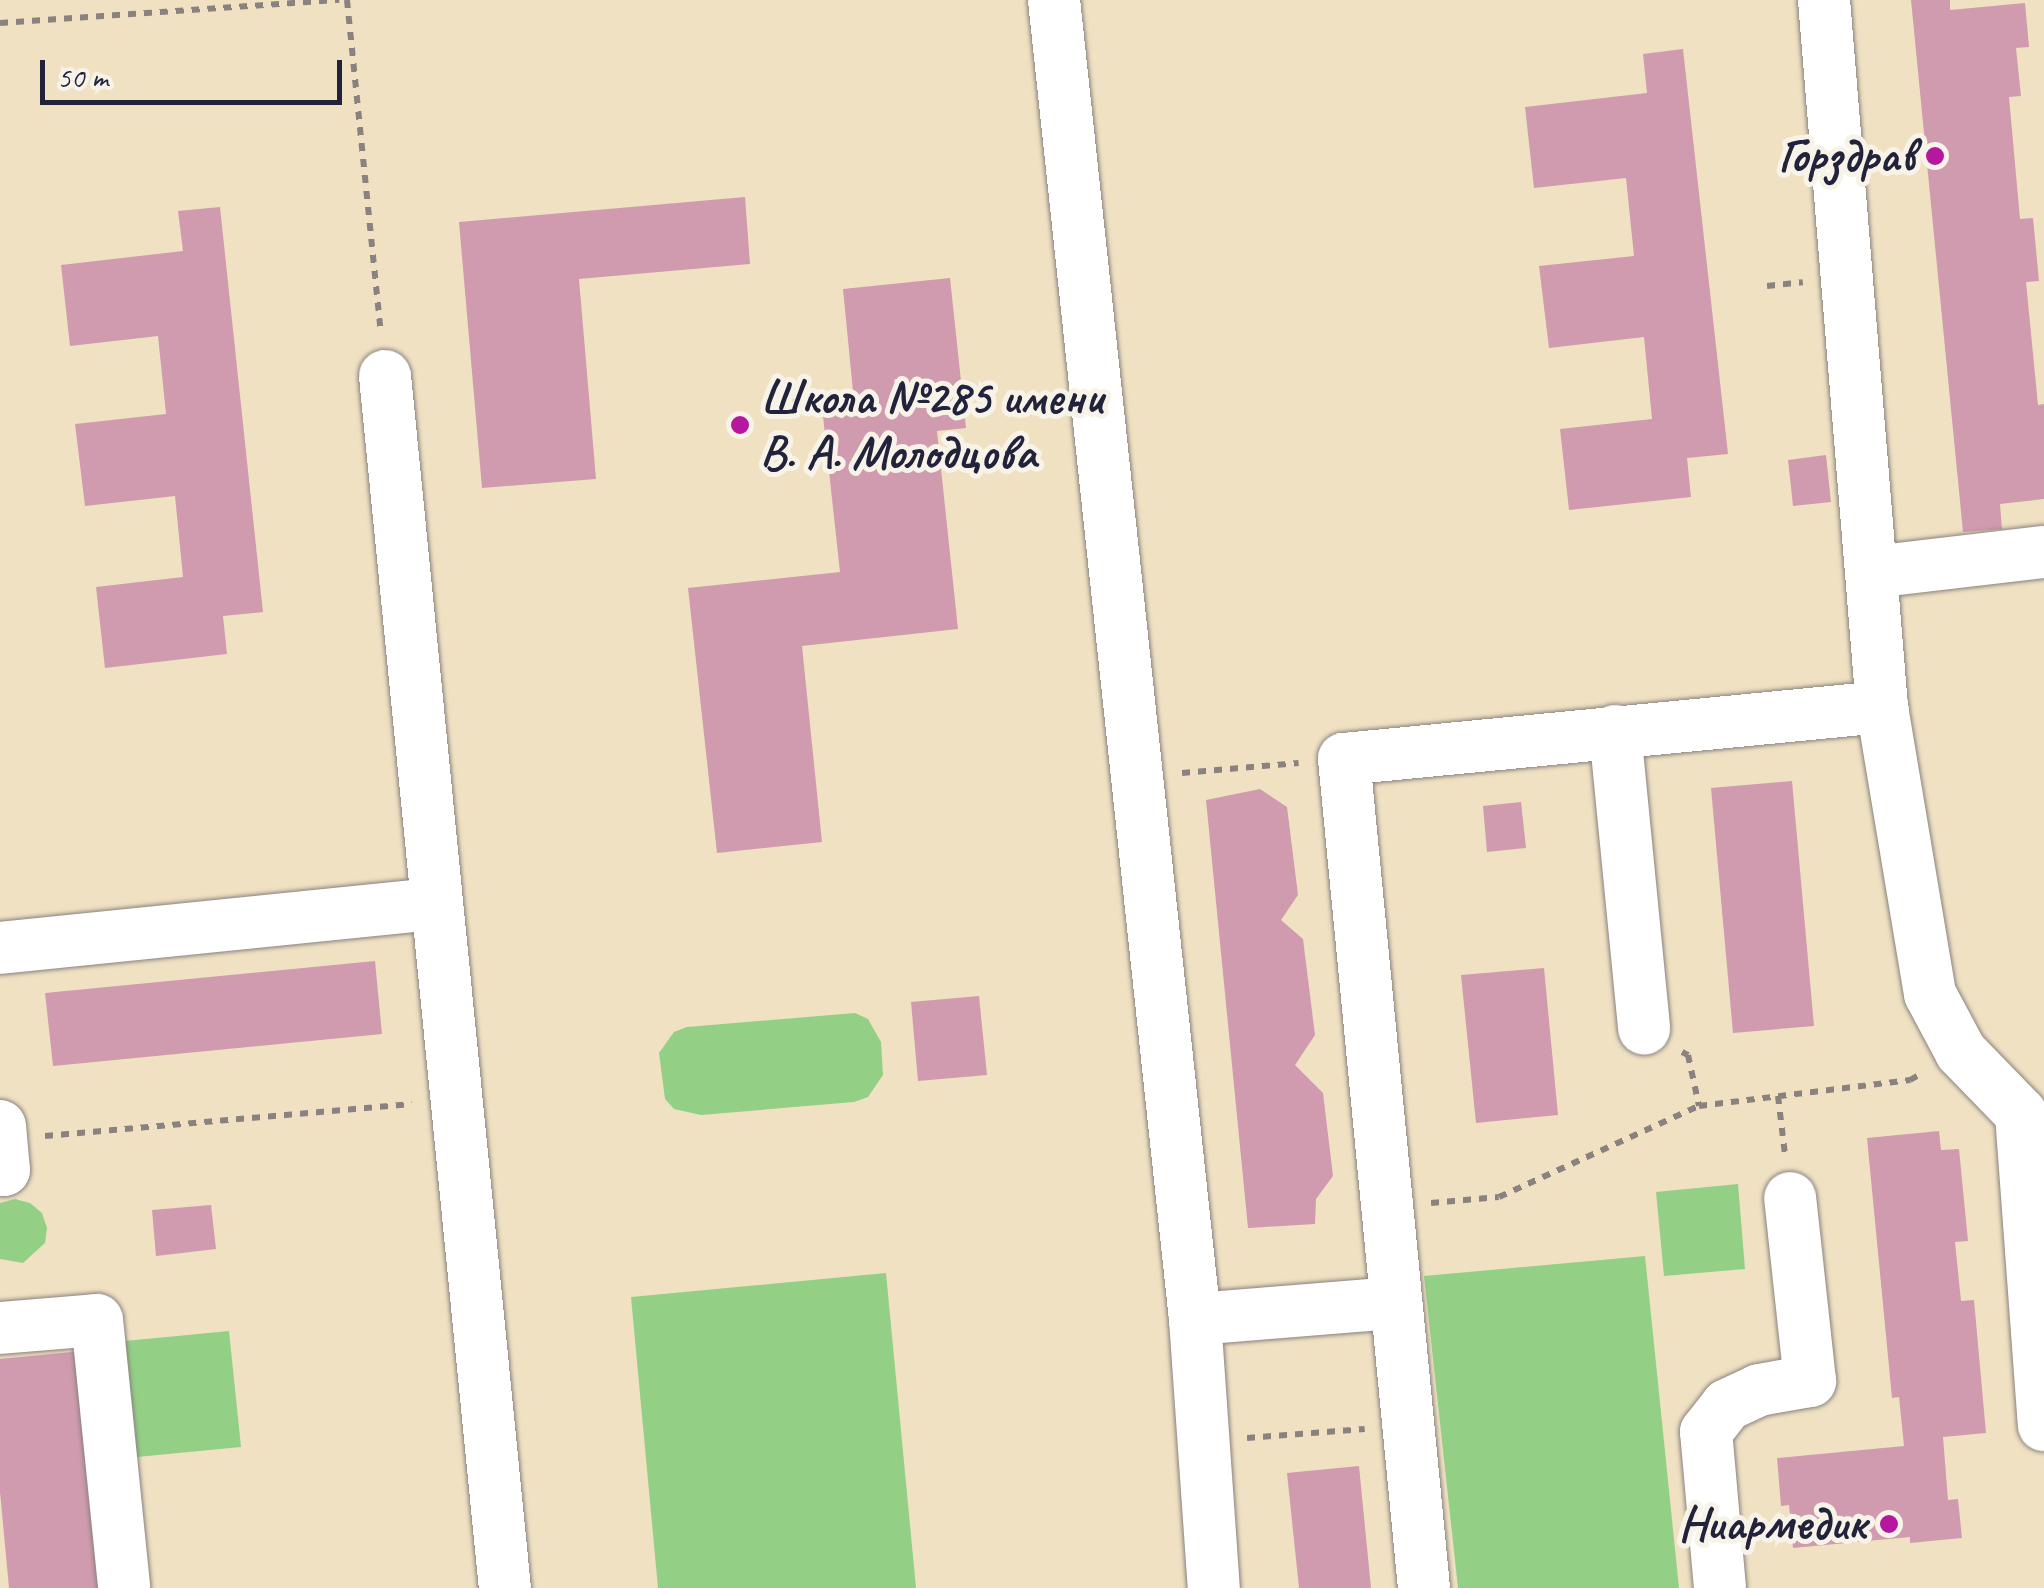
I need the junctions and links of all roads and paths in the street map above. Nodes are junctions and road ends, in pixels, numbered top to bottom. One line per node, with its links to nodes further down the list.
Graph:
1 (339, 0): 5 (path)
2 (347, 0): 6 (path)
3 (1054, 0): 12 (lane)
4 (1824, 0): 8 (lane)
5 (0, 23)
6 (385, 376): 13 (lane)
7 (2044, 552): 8 (lane)
8 (1873, 572): 9 (lane)
9 (1882, 707): 10 (lane); 16 (lane)
10 (1615, 730): 11 (lane); 15 (lane)
11 (1344, 759): 12 (path); 23 (lane)
12 (1136, 778): 25 (lane)
13 (436, 904): 14 (lane); 19 (lane)
14 (0, 948)
15 (1644, 1029)
16 (1961, 1052): 18 (path); 27 (lane)
17 (1692, 1072): 20 (path)
18 (1778, 1096): 20 (path); 22 (path)
19 (458, 1100): 21 (path); 31 (lane)
20 (1699, 1106): 23 (path)
21 (0, 1145)
22 (1790, 1198): 34 (lane)
23 (1384, 1208): 24 (lane)
24 (1394, 1302): 25 (lane); 28 (lane)
25 (1195, 1319): 29 (lane)
26 (0, 1328): 30 (lane)
27 (2044, 1424)
28 (1406, 1426): 29 (path); 33 (lane)
29 (1201, 1442): 32 (lane)
30 (124, 1588)
31 (506, 1588)
32 (1214, 1588)
33 (1424, 1588)
34 (1720, 1588)

